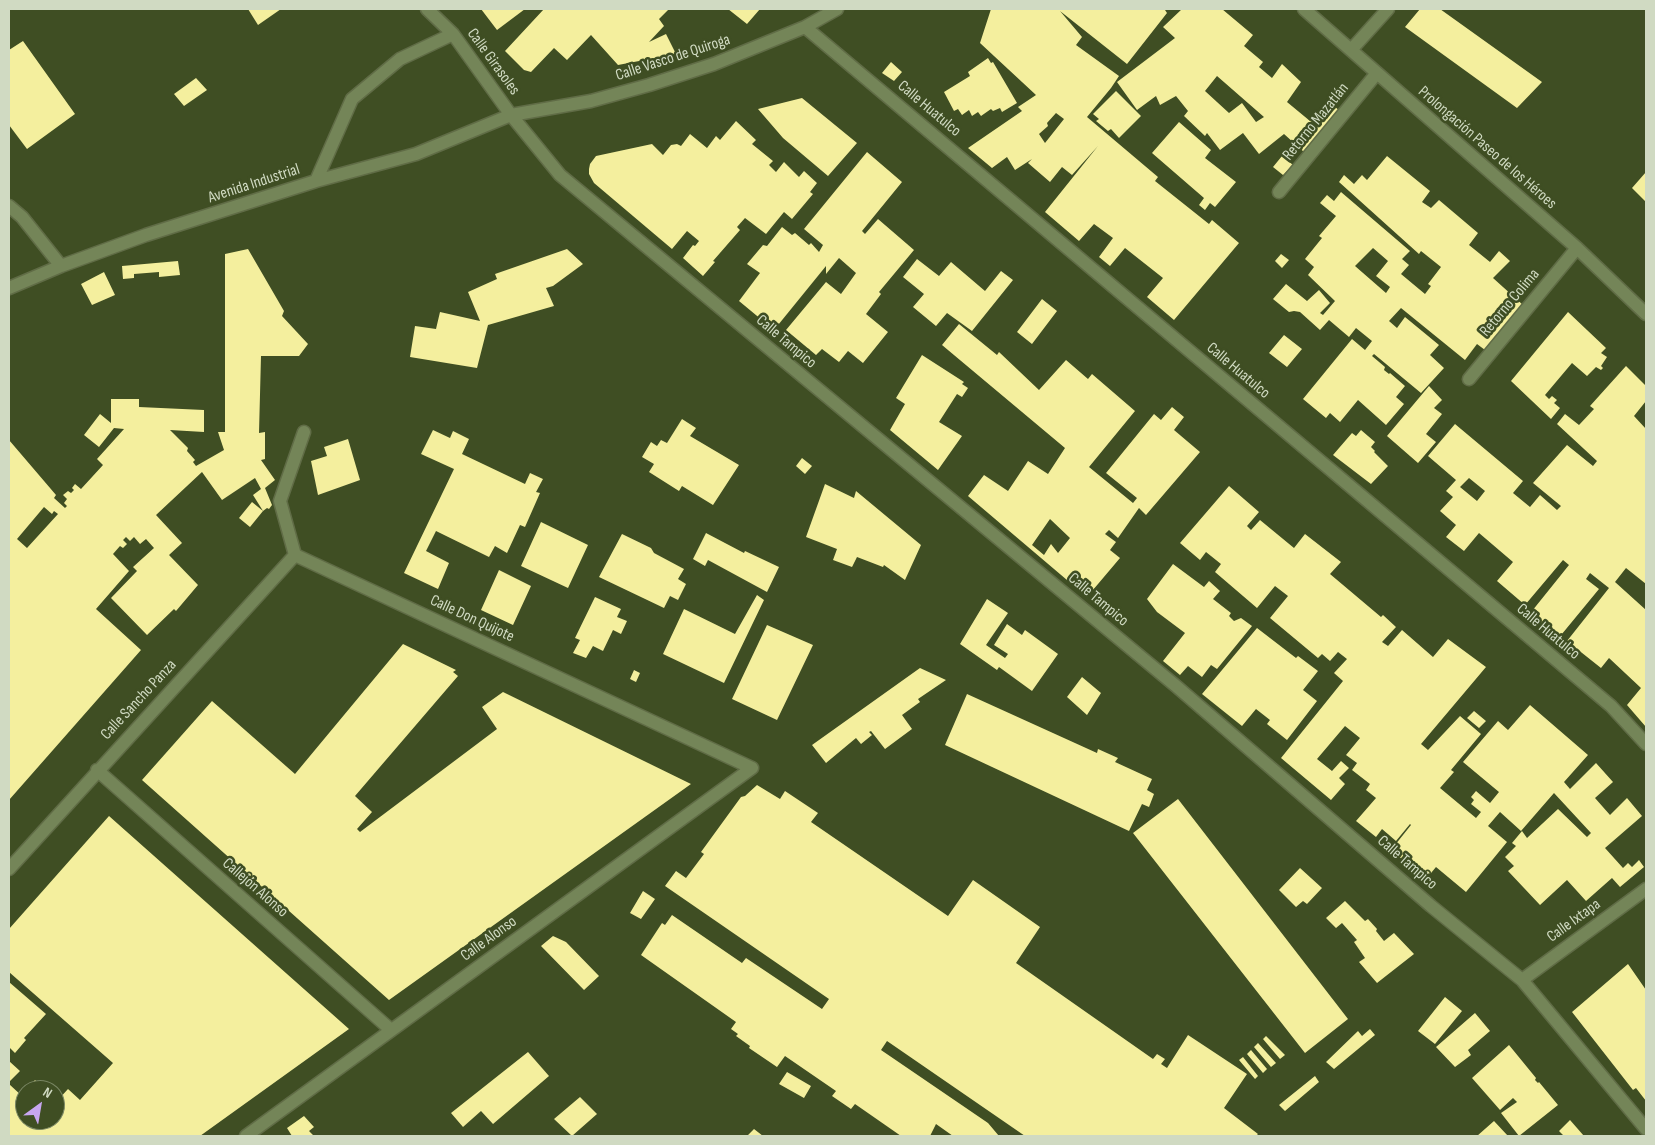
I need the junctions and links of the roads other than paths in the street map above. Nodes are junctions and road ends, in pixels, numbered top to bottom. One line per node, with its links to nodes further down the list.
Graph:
1 (427, 9): 6 (street, Calle Girasoles)
2 (1304, 9): 7 (street, Prolongación Paseo de los Héroes)
3 (1388, 9): 7 (street)
4 (833, 10): 5 (street, Calle Vasco de Quiroga)
5 (806, 26): 9 (street, Calle Vasco de Quiroga); 20 (street, Calle Huatulco)
6 (453, 34): 9 (street, Calle Girasoles); 10 (street)
7 (1351, 50): 8 (street, Prolongación Paseo de los Héroes)
8 (1377, 73): 11 (street, Retorno Mazatlán); 13 (street, Prolongación Paseo de los Héroes)
9 (511, 115): 10 (street, Avenida Industrial); 25 (street, Calle Tampico)
10 (316, 181): 14 (street, Avenida Industrial)
11 (1279, 192)
12 (9, 206): 14 (street)
13 (1577, 248): 16 (street, Prolongación Paseo de los Héroes); 17 (street, Retorno Colima)
14 (61, 266): 15 (street, Avenida Industrial)
15 (9, 288)
16 (1646, 314)
17 (1469, 379)
18 (304, 432): 19 (street)
19 (295, 554): 21 (street, Calle Don Quijote); 22 (street, Calle Sancho Panza)
20 (1646, 744)
21 (752, 768): 26 (street, Calle Alonso)
22 (97, 770): 23 (street, Calle Sancho Panza); 26 (street, Callejón Alonso)
23 (9, 869)
24 (1646, 889): 25 (street, Calle Ixtapa)
25 (1522, 980): 27 (street, Calle Tampico)
26 (391, 1030): 28 (street, Calle Alonso)
27 (1646, 1130)
28 (246, 1136)

